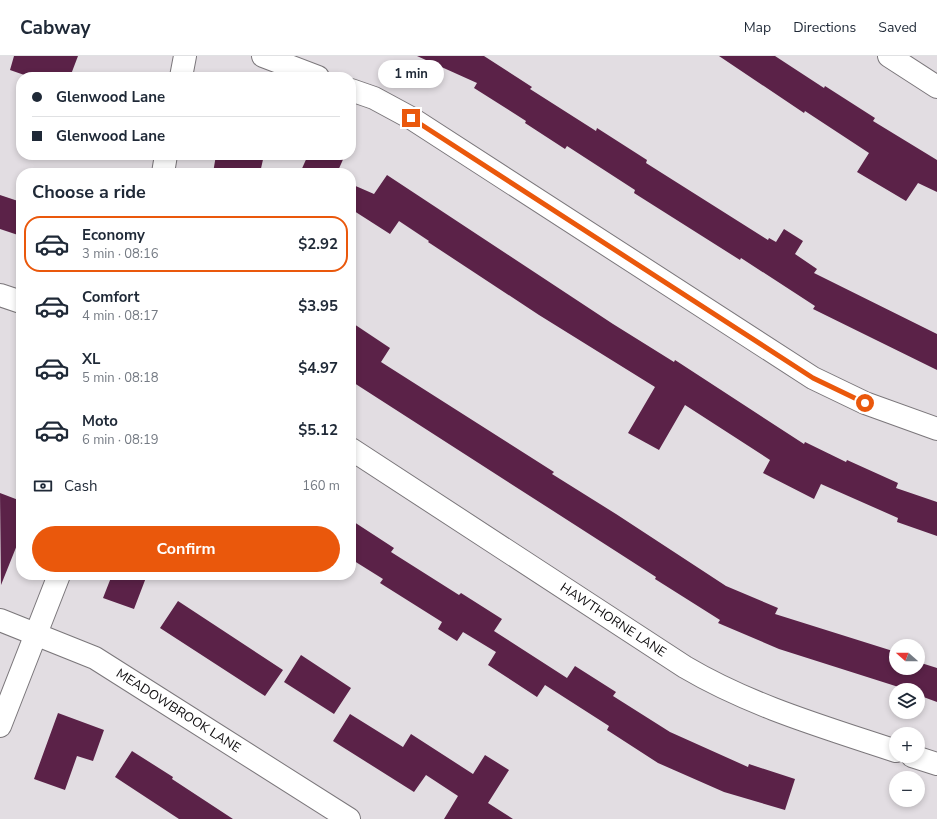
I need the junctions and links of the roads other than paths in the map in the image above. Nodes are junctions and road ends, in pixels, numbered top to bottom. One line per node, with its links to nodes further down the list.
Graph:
1 (185, 56): 4 (street)
2 (263, 56): 5 (street)
3 (888, 56): 6 (street)
4 (182, 72)
5 (305, 72)
6 (937, 87)
7 (356, 92): 10 (street)
8 (0, 295): 9 (street)
9 (16, 300)
10 (937, 429)
11 (356, 452): 16 (street, HAWTHORNE LANE)
12 (56, 580): 14 (street)
13 (0, 620): 14 (street, MEADOWBROOK LANE)
14 (36, 634): 15 (street); 19 (street, MEADOWBROOK LANE)
15 (0, 726)
16 (889, 749)
17 (925, 760): 18 (street)
18 (937, 764)
19 (349, 819)

